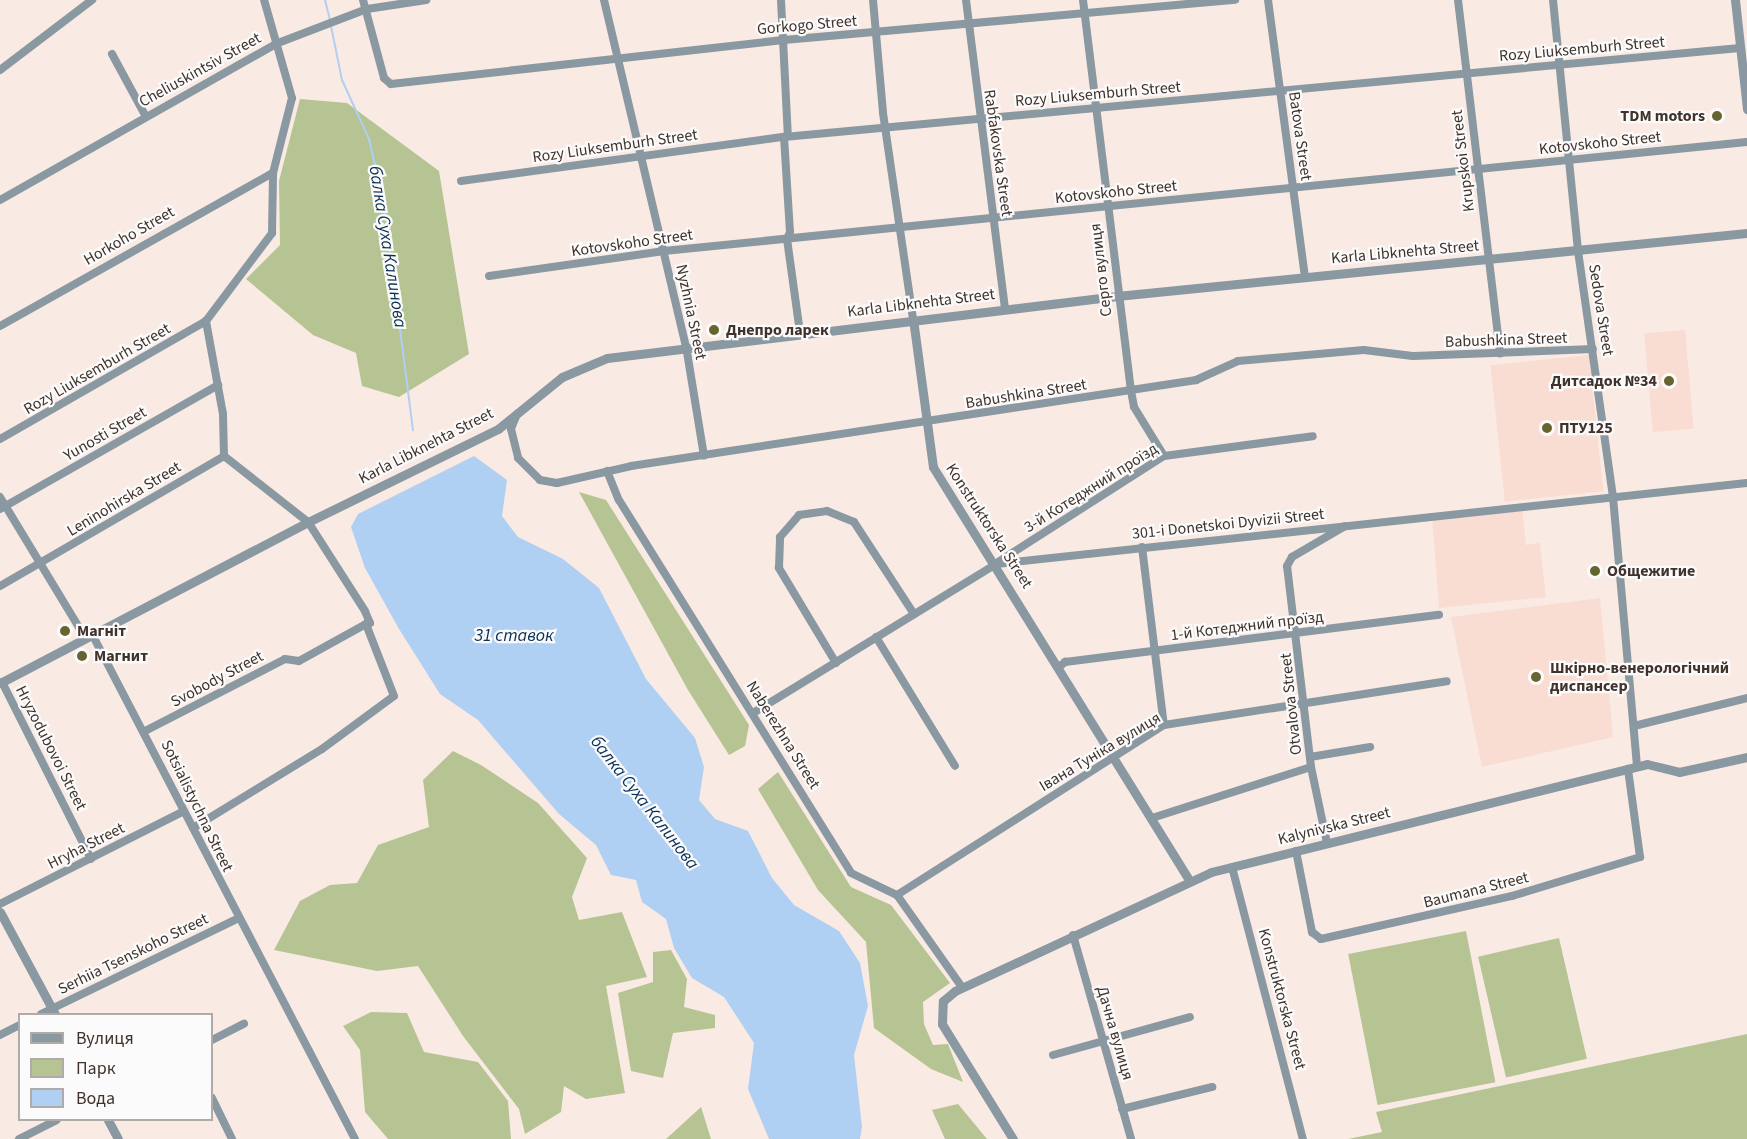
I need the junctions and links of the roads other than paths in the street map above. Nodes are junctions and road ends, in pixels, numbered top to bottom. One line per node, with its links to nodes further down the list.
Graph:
1 (92, 0): 25 (street)
2 (264, 0): 20 (street)
3 (363, 0): 15 (street)
4 (426, 0): 15 (street, Cheliuskintsiv Street)
5 (604, 0): 23 (street, Nyzhnia Street)
6 (781, 0): 19 (street)
7 (873, 0): 18 (street, Konstruktorska Street)
8 (966, 0): 17 (street, Rabfakovska Street)
9 (1083, 0): 16 (street, Серго вулиця)
10 (1235, 0): 16 (street, Gorkogo Street)
11 (1268, 0): 27 (street, Batova Street)
12 (1458, 0): 26 (street, Krupskoi Street)
13 (1553, 0): 24 (street, Sedova Street)
14 (1735, 0): 21 (street)
15 (367, 9): 20 (street, Cheliuskintsiv Street); 23 (street, Gorkogo Street)
16 (1084, 13): 17 (street, Gorkogo Street); 28 (street, Серго вулиця)
17 (969, 24): 18 (street, Gorkogo Street); 31 (street, Rabfakovska Street)
18 (874, 32): 19 (street, Gorkogo Street); 32 (street, Konstruktorska Street)
19 (784, 40): 23 (street, Gorkogo Street); 33 (street)
20 (278, 43): 30 (street, Cheliuskintsiv Street); 38 (street)
21 (1740, 48): 24 (street, Rozy Liuksemburh Street); 29 (street)
22 (112, 54): 30 (street)
23 (617, 58): 35 (street, Nyzhnia Street)
24 (1559, 64): 26 (street, Rozy Liuksemburh Street); 36 (street, Sedova Street)
25 (0, 70)
26 (1467, 73): 27 (street, Rozy Liuksemburh Street); 37 (street, Krupskoi Street)
27 (1280, 90): 28 (street, Rozy Liuksemburh Street); 40 (street, Batova Street)
28 (1095, 108): 31 (street, Rozy Liuksemburh Street); 42 (street, Серго вулиця)
29 (1747, 110)
30 (145, 115): 41 (street, Cheliuskintsiv Street)
31 (979, 118): 32 (street, Rozy Liuksemburh Street); 43 (street, Rabfakovska Street)
32 (885, 127): 33 (street, Rozy Liuksemburh Street); 44 (street, Konstruktorska Street)
33 (786, 136): 35 (street, Rozy Liuksemburh Street); 46 (street)
34 (1747, 142): 36 (street, Kotovskoho Street)
35 (641, 155): 39 (street, Rozy Liuksemburh Street); 47 (street, Nyzhnia Street)
36 (1569, 160): 37 (street, Kotovskoho Street); 48 (street, Sedova Street)
37 (1478, 169): 40 (street, Kotovskoho Street); 49 (street, Krupskoi Street)
38 (273, 173): 55 (street); 56 (street, Horkoho Street)
39 (461, 181)
40 (1293, 188): 42 (street, Kotovskoho Street); 51 (street, Batova Street)
41 (0, 200)
42 (1107, 206): 43 (street, Kotovskoho Street); 52 (street, Серго вулиця)
43 (993, 218): 44 (street, Kotovskoho Street); 53 (street, Rabfakovska Street)
44 (898, 227): 46 (street, Kotovskoho Street); 54 (street, Konstruktorska Street)
45 (1747, 233): 48 (street, Karla Libknehta Street)
46 (787, 239): 47 (street, Kotovskoho Street); 57 (street)
47 (664, 251): 50 (street, Kotovskoho Street); 58 (street, Nyzhnia Street)
48 (1578, 251): 49 (street, Karla Libknehta Street); 59 (street, Sedova Street)
49 (1489, 260): 51 (street, Karla Libknehta Street); 60 (street, Krupskoi Street)
50 (489, 276)
51 (1305, 276): 52 (street, Karla Libknehta Street)
52 (1117, 296): 53 (street, Karla Libknehta Street); 62 (street, Серго вулиця)
53 (1005, 309): 54 (street, Karla Libknehta Street)
54 (913, 320): 57 (street, Karla Libknehta Street); 64 (street, Konstruktorska Street)
55 (206, 321): 61 (street); 66 (street, Rozy Liuksemburh Street)
56 (0, 326)
57 (800, 333): 58 (street, Karla Libknehta Street)
58 (686, 346): 63 (street, Karla Libknehta Street); 68 (street, Nyzhnia Street)
59 (1593, 350): 60 (street, Babushkina Street); 73 (street, Sedova Street)
60 (1500, 354): 62 (street, Babushkina Street)
61 (218, 385): 67 (street); 74 (street, Yunosti Street)
62 (1131, 391): 64 (street, Babushkina Street); 69 (street, Серго вулиця)
63 (518, 414): 70 (street, Babushkina Street); 75 (street, Karla Libknehta Street)
64 (926, 423): 68 (street, Babushkina Street); 78 (street, Konstruktorska Street)
65 (1313, 436): 69 (street, 3-й Котеджний проїзд)
66 (0, 439)
67 (224, 456): 75 (street); 79 (street, Leninohirska Street)
68 (704, 456): 70 (street, Babushkina Street)
69 (1164, 456): 78 (street, 3-й Котеджний проїзд)
70 (607, 471): 94 (street, Naberezhna Street)
71 (1747, 483): 73 (street, 301-i Donetskoi Dyvizii Street)
72 (0, 496): 74 (street, Sotsialistychna Street)
73 (1613, 497): 76 (street, 301-i Donetskoi Dyvizii Street); 96 (street, Sedova Street)
74 (3, 508): 79 (street, Sotsialistychna Street)
75 (308, 522): 83 (street); 85 (street, Karla Libknehta Street)
76 (1348, 524): 77 (street, 301-i Donetskoi Dyvizii Street); 84 (street, Otvalova Street)
77 (1142, 547): 78 (street, 301-i Donetskoi Dyvizii Street); 87 (street)
78 (996, 564): 81 (street, 301-i Donetskoi Dyvizii Street); 89 (street, Konstruktorska Street)
79 (39, 566): 80 (street, Leninohirska Street); 85 (street, Sotsialistychna Street)
80 (0, 586)
81 (914, 614): 86 (street, 301-i Donetskoi Dyvizii Street); 88 (street)
82 (1439, 615): 84 (street, 1-й Котеджний проїзд)
83 (366, 624): 97 (street, Svobody Street); 107 (street)
84 (1297, 634): 87 (street, 1-й Котеджний проїзд); 93 (street, Otvalova Street)
85 (93, 636): 91 (street, Karla Libknehta Street); 97 (street, Sotsialistychna Street)
86 (876, 637): 88 (street, 301-i Donetskoi Dyvizii Street); 102 (street)
87 (1155, 652): 89 (street, 1-й Котеджний проїзд); 95 (street)
88 (836, 663): 94 (street, 301-i Donetskoi Dyvizii Street)
89 (1059, 666): 99 (street, Konstruktorska Street)
90 (1448, 681): 93 (street, Івана Туніка вулиця)
91 (1, 683): 110 (street, Hryzodubovoi Street)
92 (1747, 698): 96 (street)
93 (1305, 706): 95 (street, Івана Туніка вулиця); 100 (street, Otvalova Street)
94 (753, 713): 113 (street, Naberezhna Street)
95 (1164, 725): 99 (street, Івана Туніка вулиця)
96 (1634, 726): 104 (street, Sedova Street)
97 (145, 731): 105 (street, Sotsialistychna Street)
98 (1370, 747): 100 (street)
99 (1114, 757): 106 (street, Konstruktorska Street); 113 (street, Івана Туніка вулиця)
100 (1310, 757): 103 (street, Otvalova Street)
101 (1747, 757): 104 (street, Kalynivska Street)
102 (955, 766)
103 (1311, 767): 106 (street); 108 (street, Otvalova Street)
104 (1633, 767): 108 (street, Kalynivska Street); 109 (street, Baumana Street)
105 (184, 811): 107 (street, Sotsialistychna Street); 110 (street, Hryha Street)
106 (1152, 818): 112 (street, Konstruktorska Street)
107 (193, 828): 116 (street, Sotsialistychna Street)
108 (1327, 843): 109 (street, Kalynivska Street)
109 (1296, 851): 111 (street, Kalynivska Street)
110 (91, 859): 114 (street, Hryha Street)
111 (1232, 867): 112 (street, Kalynivska Street); 138 (street, Konstruktorska Street)
112 (1190, 880): 117 (street, Kalynivska Street)
113 (897, 895): 118 (street, Naberezhna Street)
114 (0, 904)
115 (0, 912): 119 (street)
116 (237, 919): 119 (street, Serhiia Tsenskoho Street); 135 (street, Sotsialistychna Street)
117 (1073, 934): 118 (street, Kalynivska Street); 125 (street, Дачна вулиця)
118 (962, 987): 136 (street, Kalynivska Street)
119 (54, 1012)
120 (1190, 1017): 125 (street)
121 (244, 1024): 124 (street)
122 (18, 1026): 123 (street)
123 (0, 1035)
124 (213, 1040)
125 (1102, 1041): 126 (street); 129 (street, Дачна вулиця)
126 (1053, 1055)
127 (1212, 1087): 129 (street)
128 (213, 1100): 134 (street)
129 (1122, 1109): 137 (street, Дачна вулиця)
130 (53, 1121): 132 (street)
131 (109, 1121): 133 (street)
132 (19, 1139)
133 (118, 1139)
134 (232, 1139)
135 (355, 1139)
136 (1013, 1139)
137 (1131, 1139)
138 (1303, 1139)

